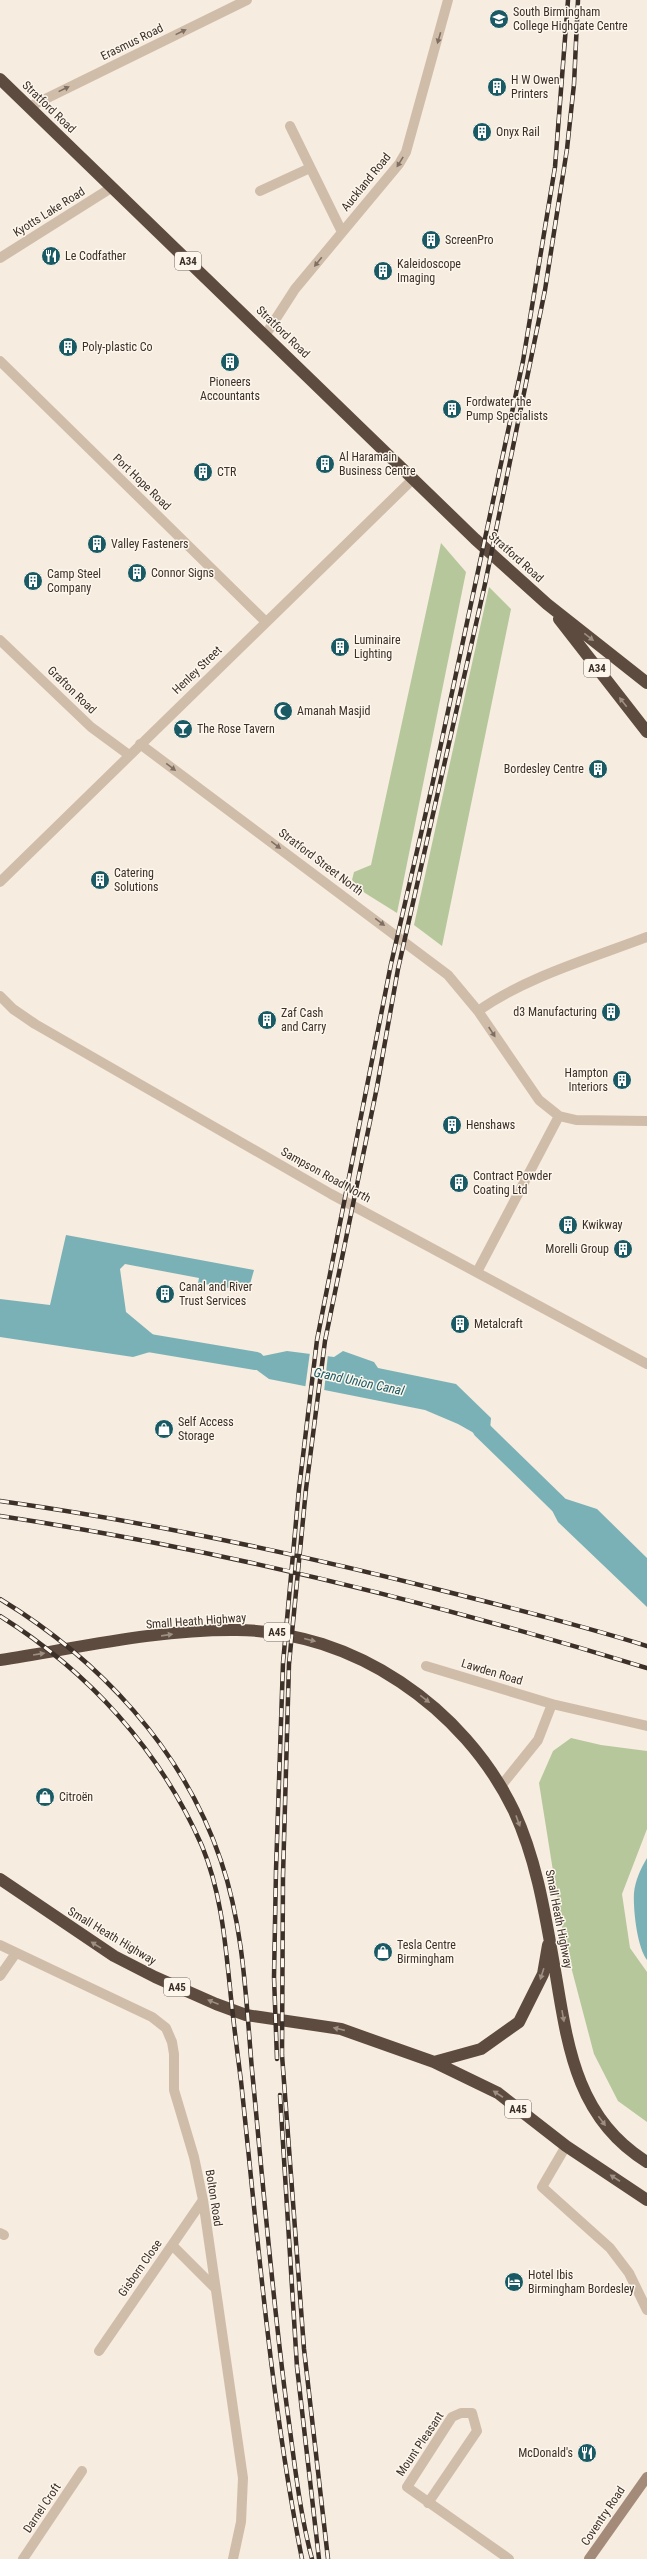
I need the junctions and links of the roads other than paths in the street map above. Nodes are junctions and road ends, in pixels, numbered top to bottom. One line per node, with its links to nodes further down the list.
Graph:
1 (247, 0): 4 (street, Erasmus Road, one-way to 1)
2 (448, 0): 9 (street, Auckland Road, one-way to 9)
3 (0, 79): 4 (highway, Stratford Road / A34)
4 (29, 107): 7 (highway, Stratford Road / A34)
5 (290, 126): 6 (street)
6 (310, 168): 8 (street); 9 (street)
7 (112, 188): 10 (street, Kyotts Lake Road); 11 (highway, Stratford Road / A34)
8 (260, 191)
9 (342, 232): 11 (street, Auckland Road, one-way to 11)
10 (0, 258)
11 (266, 334): 13 (highway, Stratford Road / A34)
12 (0, 361): 15 (street, Port Hope Road)
13 (412, 479): 14 (highway, Stratford Road / A34); 15 (street, Henley Street)
14 (547, 604): 17 (highway, Stratford Road / A34, one-way to 17); 18 (highway, Stratford Road / A34, one-way to 14)
15 (265, 621): 19 (street, Henley Street)
16 (0, 640): 20 (street, Grafton Road)
17 (647, 683)
18 (647, 732)
19 (140, 744): 20 (street, Henley Street); 24 (street, Stratford Street North, one-way to 24)
20 (129, 755): 21 (street, Henley Street)
21 (0, 882)
22 (647, 937): 24 (street)
23 (0, 996): 27 (street, Sampson Road North)
24 (478, 1011): 25 (street, Stratford Street North, one-way to 25)
25 (559, 1116): 26 (street, Stratford Street North); 27 (street)
26 (647, 1121)
27 (477, 1272): 28 (street, Sampson Road North)
28 (647, 1364)
29 (0, 1660): 33 (highway, Small Heath Highway / A45, one-way to 33)
30 (426, 1666): 31 (street, Lawden Road)
31 (552, 1704): 32 (street, Lawden Road); 33 (street)
32 (647, 1726)
33 (501, 1786): 35 (highway, Small Heath Highway / A45, one-way to 35)
34 (0, 1879): 39 (highway, Small Heath Highway / A45, one-way to 34)
35 (549, 1936): 39 (highway, one-way to 39); 41 (highway, Small Heath Highway / A45, one-way to 41)
36 (1, 1946): 37 (street, Bolton Road)
37 (16, 1953): 38 (street); 42 (street, Bolton Road)
38 (0, 1976)
39 (434, 2062): 40 (highway, Small Heath Highway / A45, one-way to 39)
40 (566, 2146): 43 (highway, Small Heath Highway / A45, one-way to 40); 46 (street)
41 (647, 2162)
42 (203, 2200): 44 (street, Gisborn Close); 45 (street, Bolton Road)
43 (647, 2200)
44 (172, 2245): 45 (street); 47 (street, Gisborn Close)
45 (214, 2287): 54 (street, Bolton Road)
46 (647, 2310)
47 (99, 2350)
48 (647, 2470): 51 (main road, Coventry Road)
49 (82, 2471): 53 (street, Darnel Croft)
50 (647, 2477): 51 (main road, Coventry Road)
51 (637, 2489): 56 (main road, Coventry Road)
52 (428, 2503): 52 (street, Mount Pleasant); 55 (street, Mount Pleasant)
53 (23, 2559)
54 (233, 2559)
55 (509, 2559)
56 (589, 2559)

